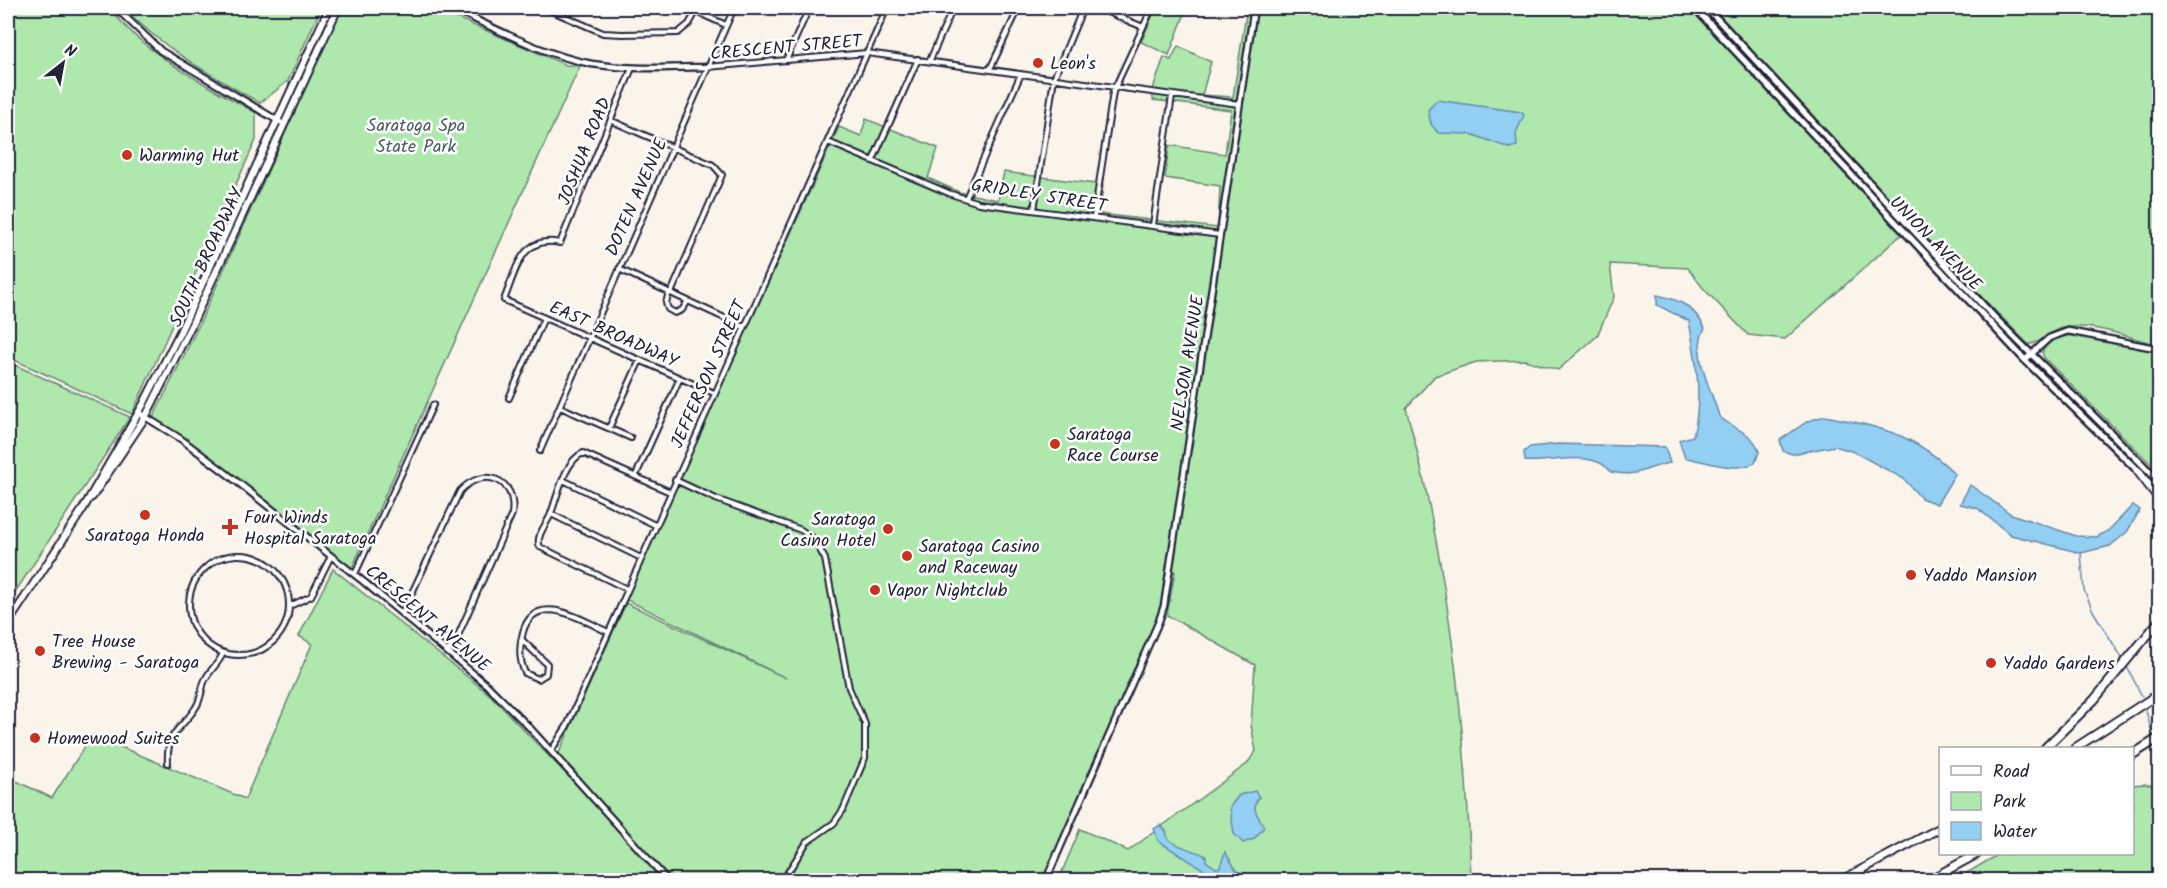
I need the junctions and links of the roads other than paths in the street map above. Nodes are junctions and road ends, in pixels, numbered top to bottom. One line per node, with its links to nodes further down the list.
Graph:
1 (116, 8): 33 (street)
2 (329, 8): 33 (main road, SOUTH BROADWAY)
3 (338, 8): 35 (main road, SOUTH BROADWAY)
4 (451, 8): 26 (street, CRESCENT STREET)
5 (545, 8): 18 (street)
6 (688, 8): 18 (street)
7 (734, 8): 19 (street, DOTEN AVENUE)
8 (809, 8): 23 (street)
9 (887, 8): 21 (street, JEFFERSON STREET)
10 (953, 8): 24 (street)
11 (1019, 8): 27 (street)
12 (1083, 8): 29 (street)
13 (1098, 8): 20 (street)
14 (1152, 8): 20 (street)
15 (1254, 8): 32 (street, NELSON AVENUE)
16 (1695, 8): 54 (main road, UNION AVENUE)
17 (1707, 8): 52 (main road, UNION AVENUE)
18 (696, 12): 19 (street)
19 (726, 25): 25 (street, DOTEN AVENUE)
20 (1143, 27): 30 (street)
21 (867, 53): 22 (street, CRESCENT STREET); 23 (street, CRESCENT STREET); 36 (street, JEFFERSON STREET)
22 (918, 59): 24 (street, CRESCENT STREET); 38 (street)
23 (786, 60): 25 (street, CRESCENT STREET)
24 (930, 60): 27 (street, CRESCENT STREET)
25 (707, 67): 26 (street, CRESCENT STREET); 37 (street, DOTEN AVENUE)
26 (632, 68): 34 (street, JOSHUA ROAD)
27 (990, 69): 28 (street, CRESCENT STREET)
28 (1021, 74): 29 (street, CRESCENT STREET); 39 (street)
29 (1054, 78): 30 (street, CRESCENT STREET); 40 (street)
30 (1114, 88): 31 (street, CRESCENT STREET); 41 (street)
31 (1173, 96): 32 (street, CRESCENT STREET); 42 (street)
32 (1239, 104): 43 (street, NELSON AVENUE)
33 (278, 121): 35 (street); 60 (main road, SOUTH BROADWAY)
34 (612, 121): 37 (street); 46 (street, JOSHUA ROAD)
35 (285, 124): 60 (main road, SOUTH BROADWAY)
36 (828, 142): 38 (street, GRIDLEY STREET); 49 (street, JEFFERSON STREET)
37 (673, 147): 44 (street, DOTEN AVENUE); 45 (street)
38 (873, 160): 39 (street, GRIDLEY STREET)
39 (966, 198): 40 (street, GRIDLEY STREET)
40 (1034, 210): 41 (street, GRIDLEY STREET)
41 (1094, 217): 42 (street, GRIDLEY STREET)
42 (1153, 225): 43 (street, GRIDLEY STREET)
43 (1220, 235): 97 (street, NELSON AVENUE)
44 (619, 269): 45 (street); 50 (street, DOTEN AVENUE)
45 (670, 293): 47 (street); 47 (street)
46 (504, 300): 48 (street, EAST BROADWAY)
47 (688, 301): 49 (street)
48 (544, 318): 50 (street, EAST BROADWAY); 57 (street)
49 (744, 327): 56 (street, JEFFERSON STREET)
50 (591, 338): 53 (street, EAST BROADWAY); 59 (street, DOTEN AVENUE)
51 (2160, 349): 52 (street)
52 (2032, 354): 54 (street); 68 (main road, UNION AVENUE)
53 (640, 360): 55 (street, EAST BROADWAY); 61 (street)
54 (2025, 360): 64 (main road, UNION AVENUE)
55 (680, 378): 56 (street, EAST BROADWAY); 65 (street)
56 (714, 393): 67 (street, JEFFERSON STREET)
57 (509, 398)
58 (433, 405): 76 (street)
59 (560, 407): 61 (street); 63 (street, DOTEN AVENUE)
60 (142, 415): 74 (street, CRESCENT AVENUE); 81 (main road, SOUTH BROADWAY)
61 (609, 428): 62 (street)
62 (631, 438)
63 (540, 452)
64 (2138, 470): 70 (main road, UNION AVENUE); 71 (highway)
65 (636, 476): 66 (street); 69 (street)
66 (563, 480): 72 (street); 73 (street)
67 (675, 480): 69 (street, JEFFERSON STREET); 96 (street)
68 (2160, 482)
69 (670, 492): 73 (street, JEFFERSON STREET)
70 (2160, 494)
71 (2160, 500)
72 (551, 514): 75 (street); 77 (street)
73 (655, 525): 75 (street, JEFFERSON STREET)
74 (332, 556): 76 (street, CRESCENT AVENUE); 78 (street)
75 (641, 558): 77 (street, JEFFERSON STREET)
76 (355, 574): 79 (street, CRESCENT AVENUE)
77 (627, 589): 82 (street, JEFFERSON STREET)
78 (290, 606): 85 (street); 85 (street)
79 (402, 614): 84 (street, CRESCENT AVENUE); 84 (street)
80 (2160, 620): 88 (highway)
81 (8, 622)
82 (608, 632): 83 (street); 90 (street, JEFFERSON STREET)
83 (522, 640): 83 (street)
84 (448, 651): 90 (street, CRESCENT AVENUE)
85 (224, 653): 92 (street)
86 (2160, 693): 89 (highway)
87 (2160, 737): 91 (highway)
88 (2046, 747)
89 (2076, 747)
90 (551, 751): 95 (street, CRESCENT AVENUE)
91 (2134, 754)
92 (168, 763)
93 (1939, 829): 98 (highway)
94 (1975, 855): 99 (highway)
95 (667, 880)
96 (783, 880)
97 (1046, 880)
98 (1842, 880)
99 (1929, 880)

